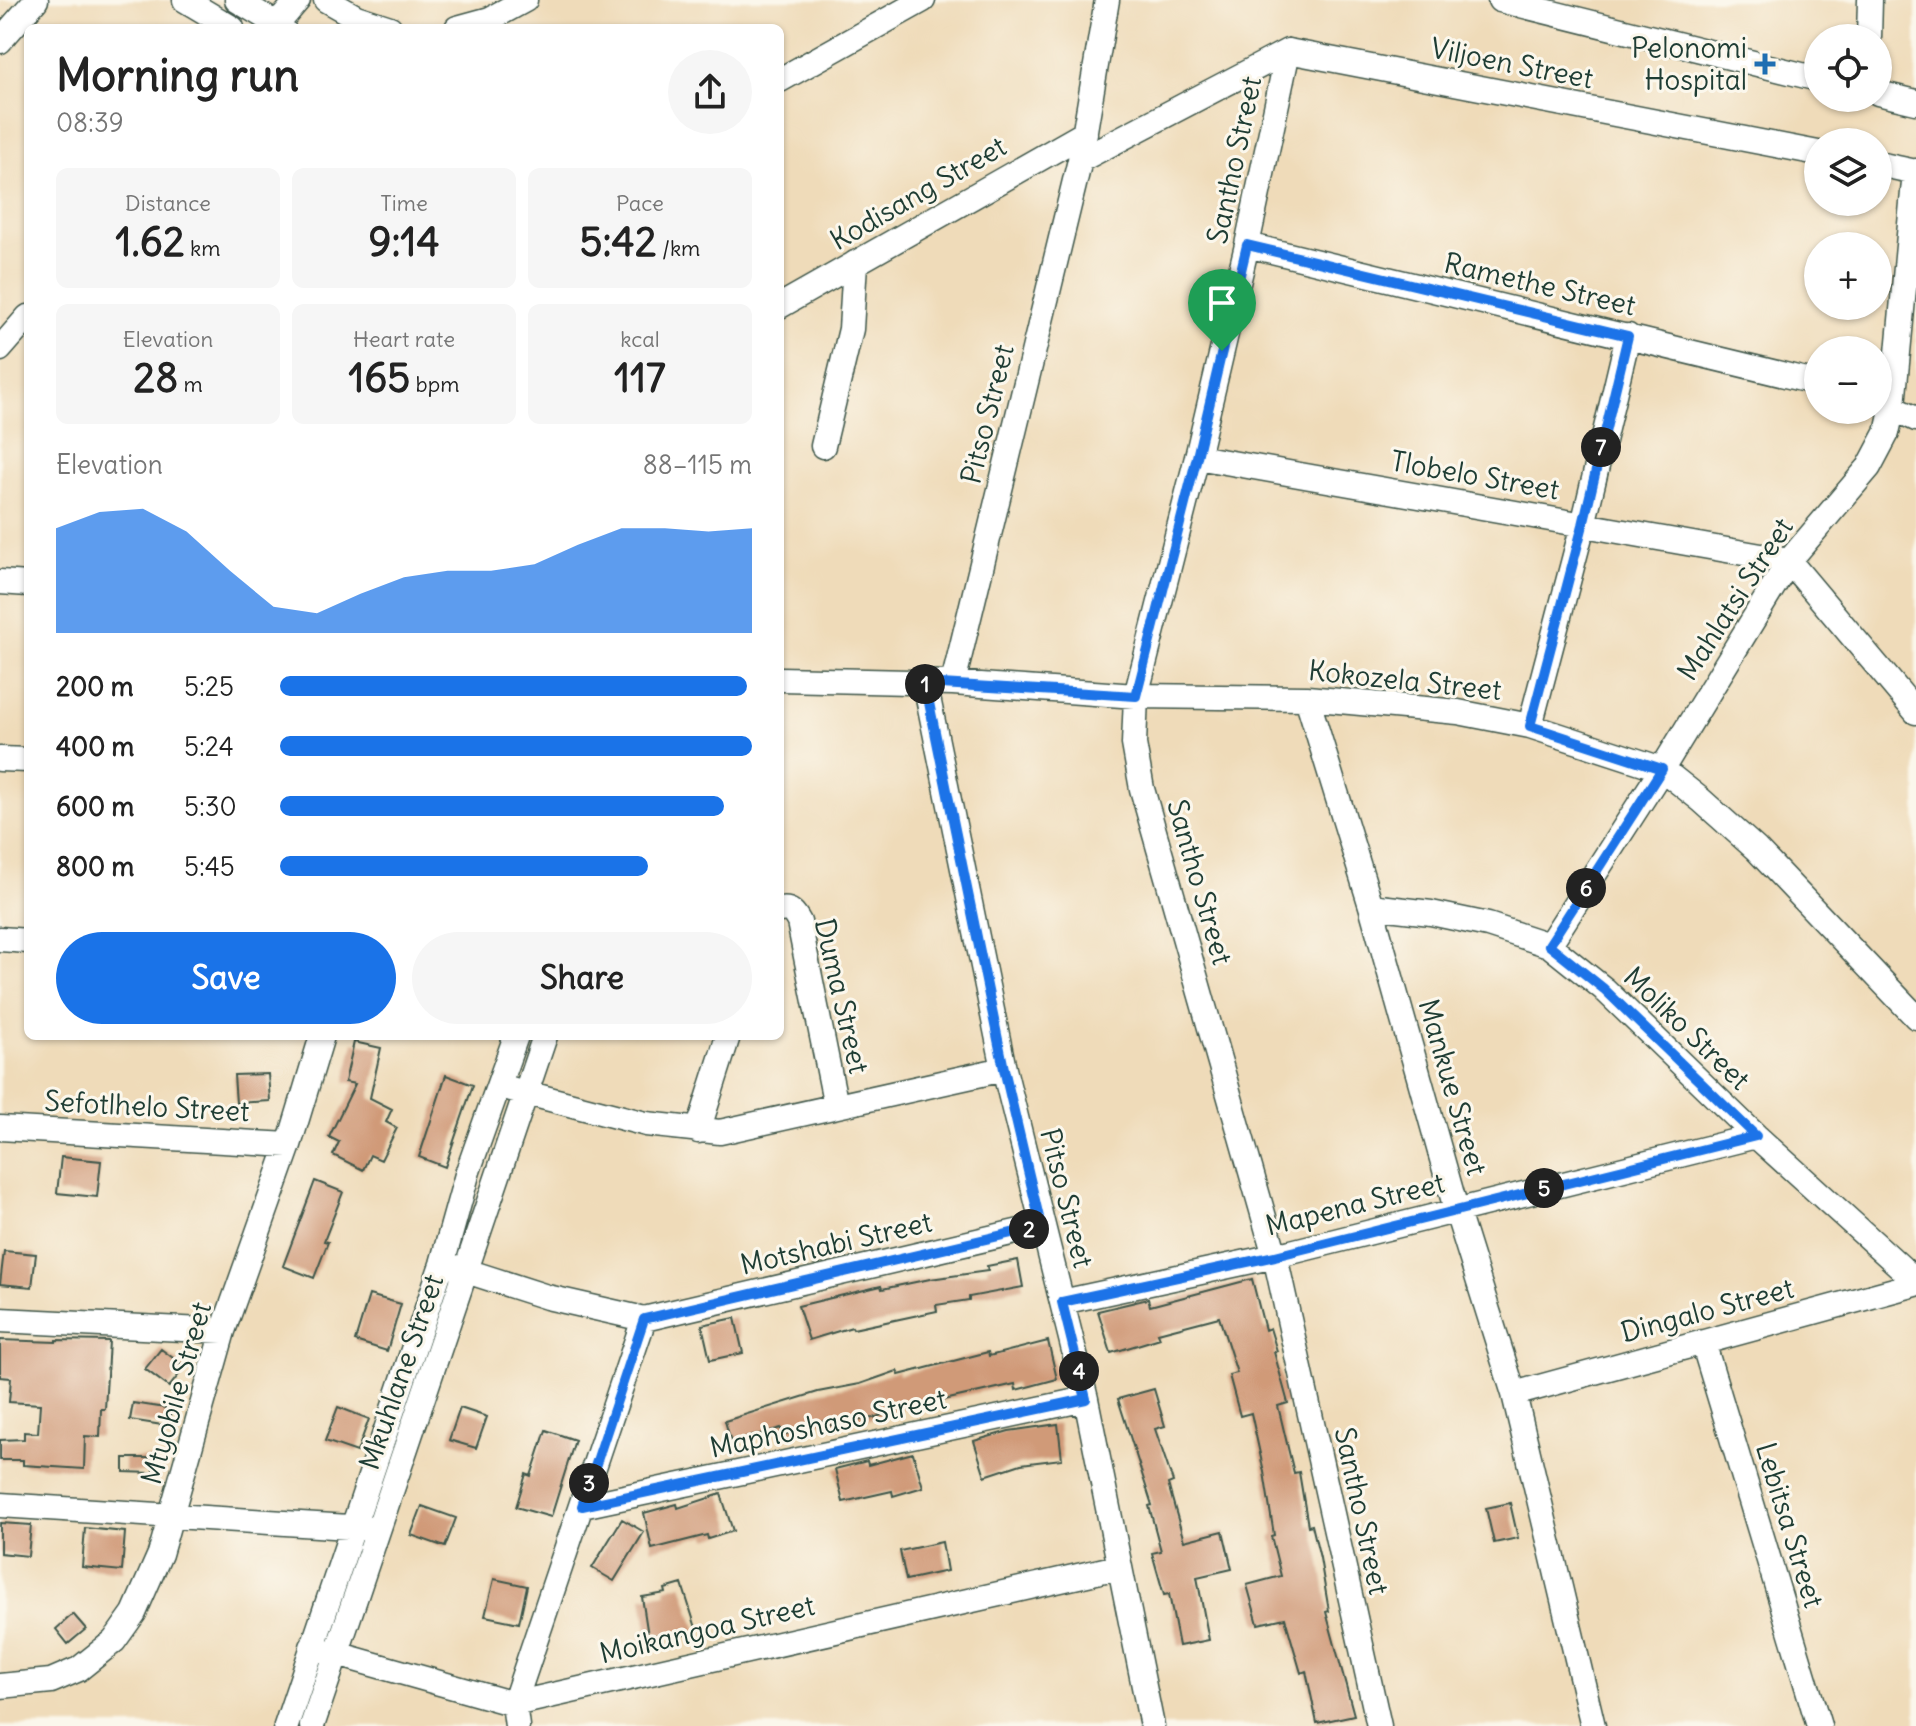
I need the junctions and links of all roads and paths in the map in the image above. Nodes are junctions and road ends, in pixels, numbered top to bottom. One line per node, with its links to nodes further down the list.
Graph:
1 (36, 0): 17 (street)
2 (185, 0): 11 (street)
3 (237, 0): 12 (street)
4 (298, 0): 13 (street)
5 (326, 0): 14 (street)
6 (525, 0): 15 (street)
7 (923, 0): 20 (street)
8 (1107, 0): 23 (street, Pitso Street)
9 (1500, 0): 19 (street)
10 (1870, 0): 16 (street)
11 (225, 24)
12 (273, 24)
13 (280, 24)
14 (378, 24)
15 (472, 24)
16 (1869, 24)
17 (0, 41)
18 (1288, 51): 24 (street, Viljoen Street); 25 (street); 28 (street, Santho Street)
19 (1804, 76)
20 (784, 78)
21 (1892, 96): 22 (street)
22 (1916, 102)
23 (1085, 133): 25 (street, Pitso Street); 29 (street, Kodisang Street)
24 (1804, 150)
25 (1080, 160): 47 (street, Pitso Street)
26 (1892, 167): 27 (street)
27 (1916, 172): 34 (street, Mahlatsi Street)
28 (1247, 245): 32 (street, Ramethe Street); 40 (street, Santho Street)
29 (855, 263): 30 (street, Kodisang Street); 39 (street)
30 (784, 304)
31 (24, 322): 33 (street)
32 (1628, 336): 35 (street, Ramethe Street); 41 (street)
33 (0, 349)
34 (1892, 358)
35 (1804, 380)
36 (1892, 407): 37 (street)
37 (1916, 419)
38 (1887, 424): 42 (street, Mahlatsi Street)
39 (823, 446)
40 (1197, 457): 41 (street, Tlobelo Street); 48 (street, Santho Street)
41 (1583, 525): 42 (street, Tlobelo Street); 51 (street)
42 (1789, 561): 50 (street); 54 (street, Mahlatsi Street)
43 (0, 582): 44 (street)
44 (24, 584)
45 (784, 679): 46 (street, Kokozela Street)
46 (925, 683): 47 (street, Kokozela Street); 65 (street, Pitso Street)
47 (953, 683): 48 (street, Kokozela Street)
48 (1136, 696): 49 (street, Kokozela Street); 75 (street, Santho Street)
49 (1307, 698): 51 (street, Kokozela Street); 55 (street, Mankue Street)
50 (1916, 712)
51 (1530, 726): 54 (street, Kokozela Street)
52 (0, 759): 53 (street)
53 (24, 760)
54 (1662, 769): 59 (street, Mahlatsi Street); 60 (street, Kokozela Street)
55 (1371, 906): 59 (street, Moliko Street); 73 (street, Mankue Street)
56 (784, 909): 68 (street, Duma Street)
57 (0, 939): 58 (street)
58 (24, 941)
59 (1549, 945): 71 (street, Moliko Street)
60 (1916, 1017)
61 (321, 1040): 72 (street, Mtyobile Street)
62 (515, 1040): 66 (street, Mkuhlane Street)
63 (544, 1040): 67 (street, Mkuhlane Street)
64 (727, 1040): 70 (street)
65 (1004, 1069): 68 (street, Duma Street); 74 (street, Pitso Street)
66 (498, 1085): 67 (street, Duma Street); 76 (street, Mkuhlane Street)
67 (526, 1094): 70 (street, Duma Street); 77 (street, Mkuhlane Street)
68 (836, 1106): 70 (street, Duma Street)
69 (0, 1128): 72 (street, Sefotlhelo Street)
70 (698, 1131)
71 (1756, 1136): 73 (street, Mapena Street); 78 (street, Moliko Street)
72 (289, 1145): 82 (street, Mtyobile Street)
73 (1456, 1209): 75 (street, Mapena Street); 84 (street, Mankue Street)
74 (1041, 1226): 79 (street, Pitso Street); 80 (street, Motshabi Street)
75 (1275, 1256): 79 (street, Mapena Street); 99 (street, Santho Street)
76 (442, 1264): 77 (street, Motshabi Street); 89 (street, Mkuhlane Street)
77 (466, 1272): 80 (street, Motshabi Street); 90 (street, Mkuhlane Street)
78 (1916, 1282): 83 (street, Dingalo Street)
79 (1062, 1302): 85 (street, Pitso Street)
80 (644, 1319): 87 (street)
81 (0, 1320): 82 (street)
82 (223, 1331): 88 (street, Mtyobile Street)
83 (1703, 1342): 84 (street, Dingalo Street); 101 (street, Lebitsa Street)
84 (1514, 1394): 100 (street, Mankue Street)
85 (1086, 1399): 87 (street, Maphoshaso Street); 91 (street, Pitso Street)
86 (0, 1505): 88 (street)
87 (582, 1506): 95 (street)
88 (171, 1515): 89 (street); 94 (street, Mtyobile Street)
89 (352, 1527): 90 (street); 92 (street, Mkuhlane Street)
90 (380, 1528): 93 (street, Mkuhlane Street)
91 (1118, 1567): 95 (street, Moikangoa Street); 98 (street, Pitso Street)
92 (312, 1647): 93 (street, Moikangoa Street); 96 (street, Mkuhlane Street)
93 (337, 1655): 95 (street, Moikangoa Street); 97 (street, Mkuhlane Street)
94 (0, 1686)
95 (516, 1715)
96 (286, 1726)
97 (312, 1726)
98 (1152, 1726)
99 (1379, 1726)
100 (1593, 1726)
101 (1819, 1726)

